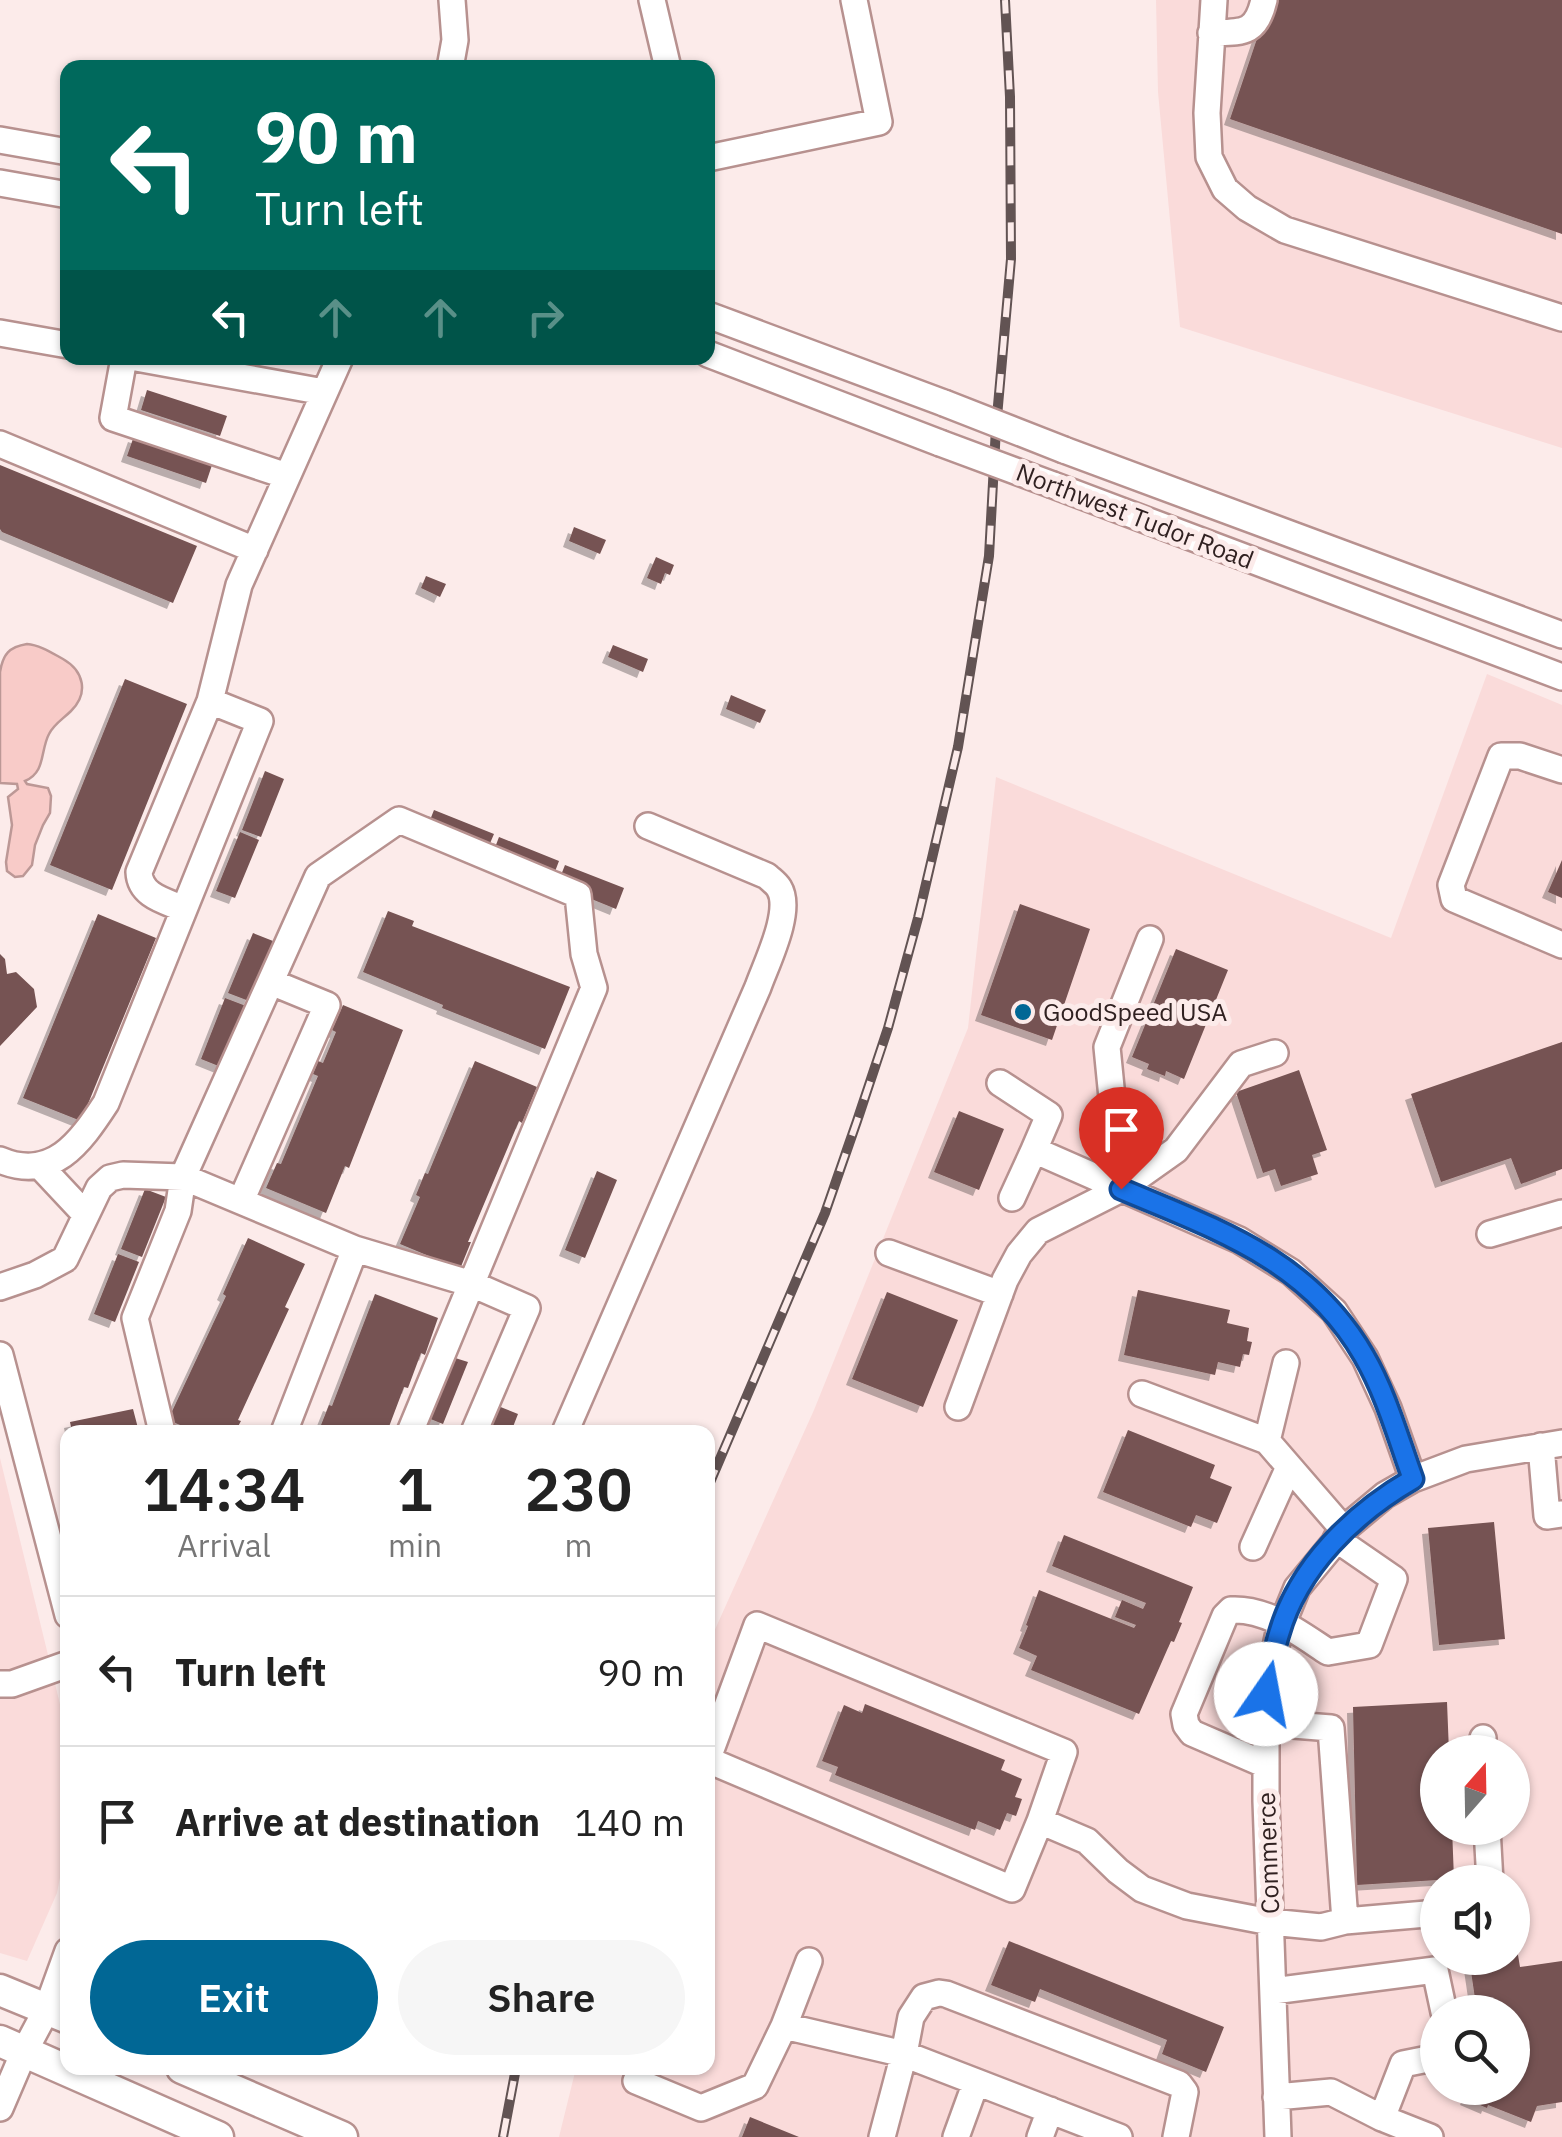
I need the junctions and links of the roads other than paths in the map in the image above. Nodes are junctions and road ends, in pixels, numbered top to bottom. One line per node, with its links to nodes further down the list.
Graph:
1 (452, 0): 7 (street)
2 (652, 0): 8 (street)
3 (854, 0): 11 (street)
4 (1214, 0): 6 (street)
5 (1264, 0): 6 (street)
6 (1211, 32): 15 (street)
7 (451, 60)
8 (666, 60)
9 (0, 140): 10 (street)
10 (60, 151)
11 (715, 157)
12 (0, 183): 13 (street)
13 (60, 194)
14 (715, 318): 26 (street, Northwest Tudor Road, bridge)
15 (1562, 318)
16 (0, 332): 17 (street)
17 (60, 343)
18 (715, 357): 27 (street, Northwest Tudor Road, bridge)
19 (123, 365): 24 (street)
20 (175, 365): 22 (street)
21 (337, 365): 22 (street)
22 (324, 392): 24 (street)
23 (0, 444): 25 (street)
24 (288, 476): 25 (street)
25 (255, 550): 28 (street)
26 (1562, 634)
27 (1562, 678)
28 (210, 700): 31 (street); 31 (street)
29 (1562, 770): 33 (street)
30 (648, 826): 60 (street)
31 (184, 909): 39 (street)
32 (1150, 939): 41 (street)
33 (1562, 946)
34 (270, 982): 40 (street); 43 (street); 49 (street)
35 (1275, 1053): 41 (street)
36 (1000, 1083): 37 (street)
37 (1034, 1150): 41 (street); 42 (street)
38 (0, 1160): 39 (street)
39 (40, 1166): 45 (street)
40 (182, 1177): 43 (street); 45 (street); 56 (street)
41 (1121, 1189): 51 (street); 64 (street)
42 (1012, 1198)
43 (241, 1202): 47 (street)
44 (1562, 1213): 46 (street)
45 (85, 1214): 50 (street)
46 (1490, 1234)
47 (356, 1249): 49 (street); 57 (street)
48 (890, 1253): 51 (street)
49 (472, 1284): 58 (street); 59 (street)
50 (0, 1287)
51 (1000, 1294): 55 (street)
52 (1286, 1363): 61 (street)
53 (2, 1370): 68 (street)
54 (1142, 1394): 61 (street)
55 (958, 1407)
56 (160, 1425)
57 (287, 1425)
58 (413, 1425)
59 (477, 1425)
60 (569, 1425)
61 (1267, 1442): 63 (street)
62 (1551, 1444): 64 (street, Commerce); 65 (street)
63 (1289, 1467): 66 (street); 67 (street)
64 (1413, 1479): 66 (street, Commerce)
65 (1562, 1514)
66 (1340, 1534): 69 (street, Commerce); 69 (street)
67 (1253, 1547)
68 (60, 1585)
69 (1283, 1623): 72 (street, Commerce); 75 (street)
70 (60, 1667): 71 (street)
71 (0, 1684)
72 (1266, 1723): 75 (street, Commerce); 78 (street)
73 (715, 1740): 76 (street)
74 (715, 1762): 76 (street)
75 (1266, 1765): 79 (street, Commerce)
76 (1040, 1821): 79 (street)
77 (1420, 1915): 78 (street)
78 (1345, 1921): 79 (street)
79 (1270, 1922): 82 (street, Commerce)
80 (808, 1961): 85 (street)
81 (0, 1990): 84 (main road)
82 (1272, 1991): 83 (street); 94 (street, Commerce)
83 (1440, 1995)
84 (57, 2014): 86 (street)
85 (784, 2026): 87 (street); 92 (street)
86 (12, 2047): 89 (main road); 95 (street)
87 (896, 2051): 93 (street); 100 (street); 104 (street)
88 (1420, 2060): 97 (street)
89 (60, 2068)
90 (76, 2075): 98 (main road)
91 (198, 2075): 99 (main road)
92 (636, 2081)
93 (976, 2082): 96 (street); 101 (street)
94 (1276, 2097): 97 (street); 105 (street, Commerce)
95 (0, 2108)
96 (1050, 2110): 102 (street); 103 (street)
97 (1382, 2118): 106 (street)
98 (218, 2137)
99 (342, 2137)
100 (882, 2137)
101 (956, 2137)
102 (1040, 2137)
103 (1118, 2137)
104 (1176, 2137)
105 (1278, 2137)
106 (1430, 2137)

